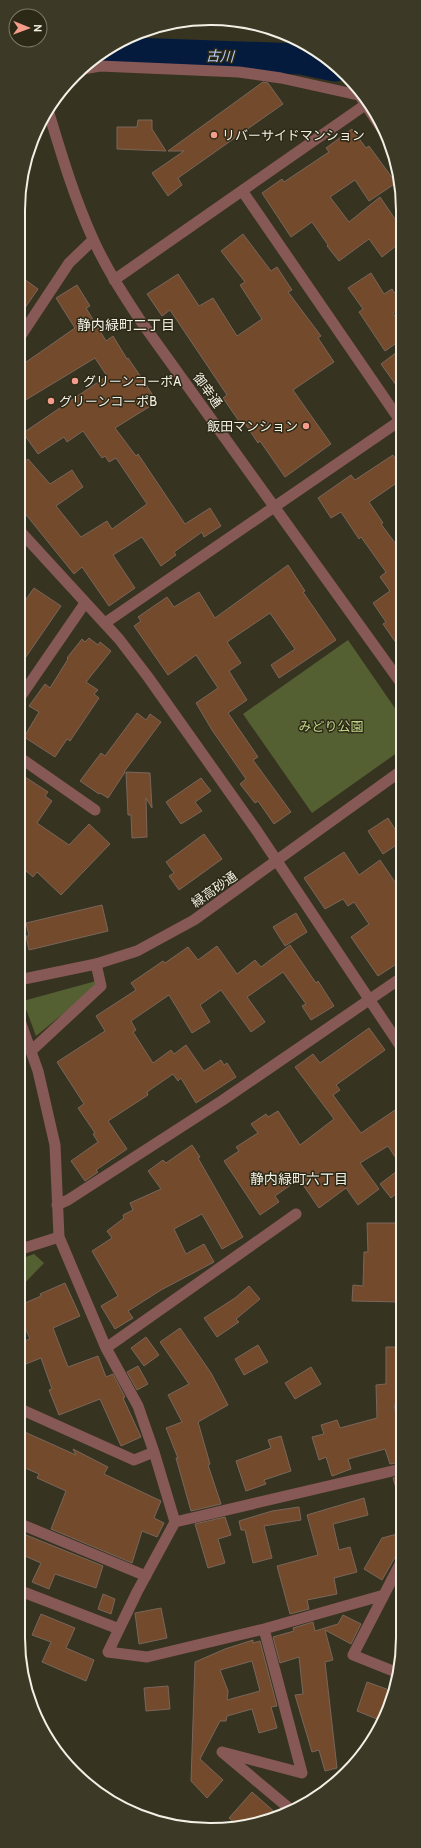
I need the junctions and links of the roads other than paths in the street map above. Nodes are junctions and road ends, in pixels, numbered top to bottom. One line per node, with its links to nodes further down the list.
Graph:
1 (93, 67): 2 (street)
2 (355, 95)
3 (364, 105): 5 (street)
4 (50, 117): 6 (street, 御幸通)
5 (243, 192): 7 (street); 9 (street)
6 (93, 240): 7 (street, 御幸通); 8 (street)
7 (114, 280): 11 (street, 御幸通)
8 (25, 329)
9 (396, 414)
10 (396, 424): 11 (street)
11 (275, 507): 14 (street); 15 (street, 御幸通)
12 (25, 537): 13 (street)
13 (85, 602): 14 (street); 16 (street)
14 (104, 623): 20 (street)
15 (396, 676)
16 (25, 690)
17 (25, 761): 19 (street)
18 (396, 775): 20 (street, 緑高砂通)
19 (95, 810)
20 (277, 861): 21 (street, 緑高砂通); 24 (street)
21 (96, 964): 22 (street, 緑高砂通); 27 (street)
22 (25, 979)
23 (396, 982): 24 (street)
24 (369, 1001): 26 (street); 28 (street)
25 (25, 1034): 27 (street)
26 (396, 1040)
27 (31, 1051): 28 (street)
28 (57, 1205): 30 (street)
29 (296, 1214): 32 (street)
30 (59, 1236): 31 (street); 32 (street)
31 (25, 1248)
32 (106, 1348): 34 (street)
33 (25, 1411): 34 (street)
34 (154, 1452): 36 (street)
35 (396, 1470): 36 (street)
36 (175, 1522): 39 (street)
37 (25, 1526): 39 (street)
38 (396, 1572): 41 (street)
39 (146, 1576): 42 (street)
40 (25, 1593): 42 (street)
41 (384, 1595): 43 (street); 44 (street)
42 (119, 1629): 43 (street)
43 (264, 1629): 45 (street)
44 (393, 1671)
45 (287, 1806)

